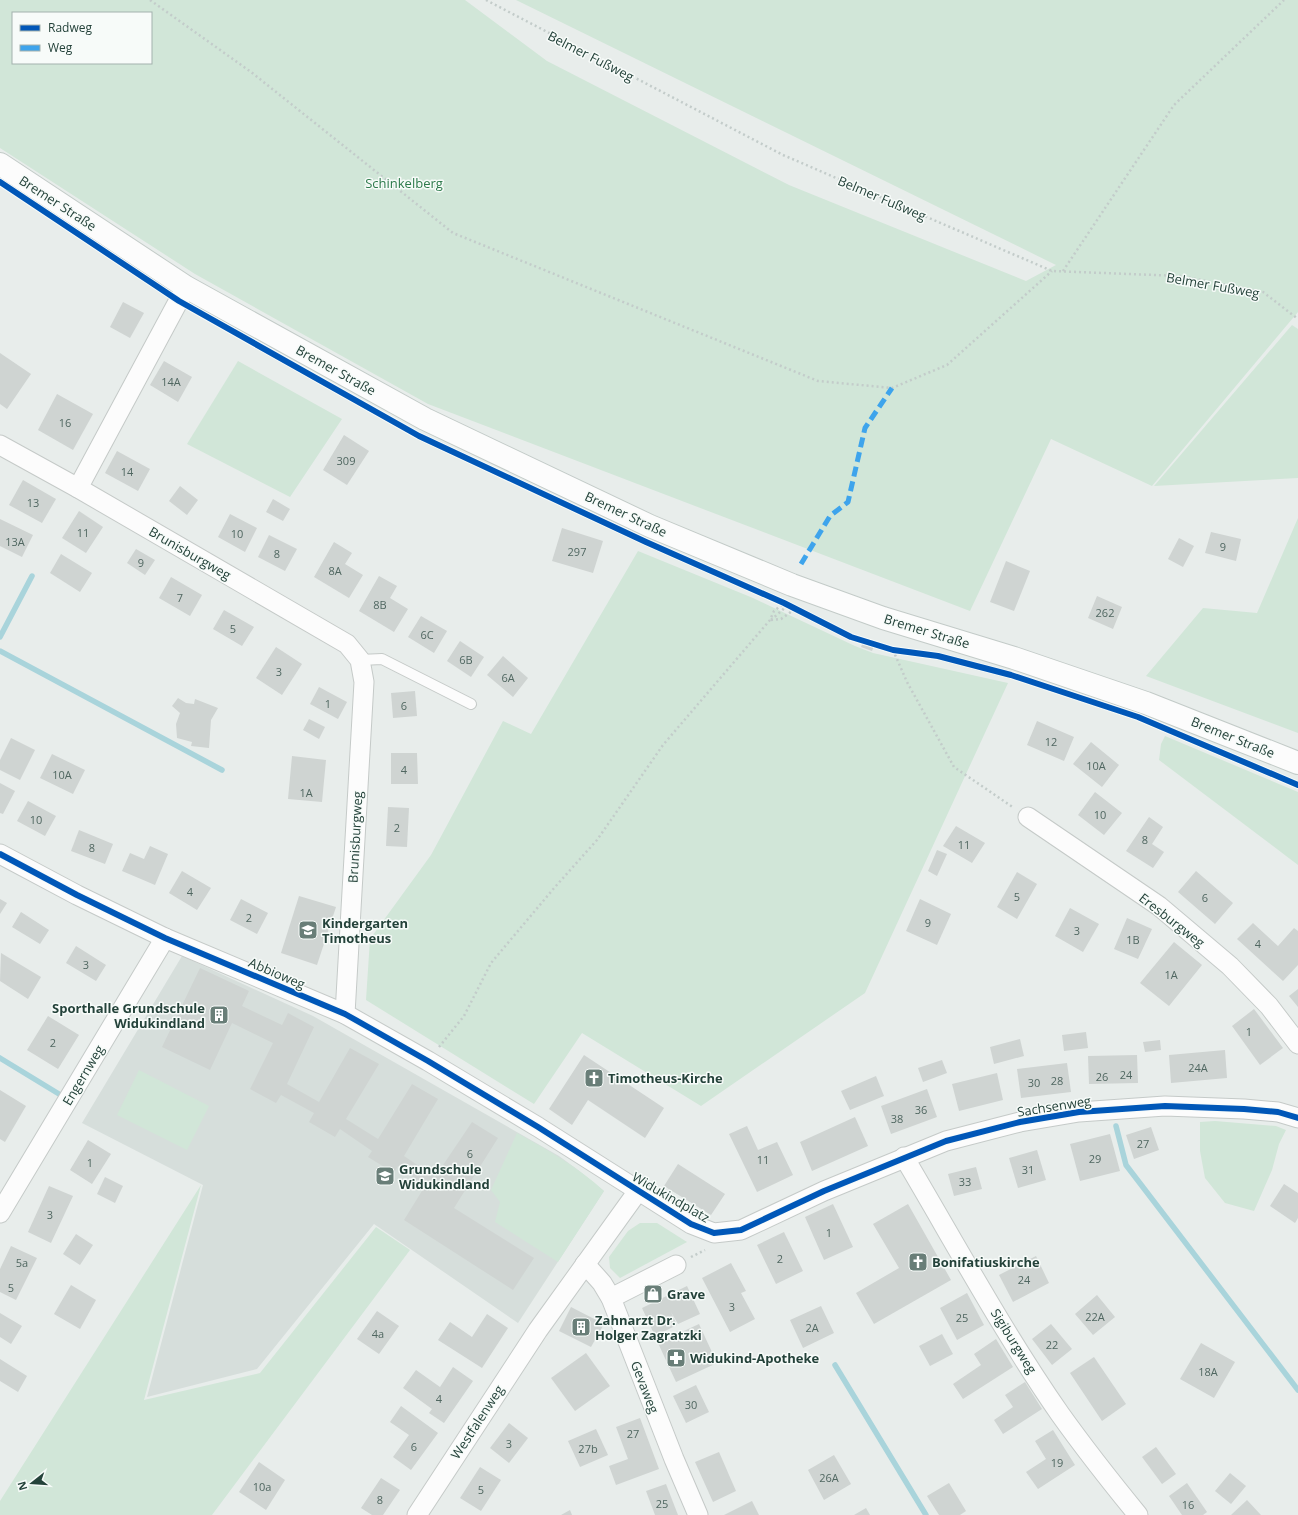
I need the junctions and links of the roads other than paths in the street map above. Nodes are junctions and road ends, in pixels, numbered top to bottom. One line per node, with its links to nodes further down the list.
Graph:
1 (0, 164): 2 (main road, Bremer Straße)
2 (186, 287): 4 (street); 7 (main road, Bremer Straße)
3 (0, 445): 4 (street, Brunisburgweg)
4 (78, 488): 5 (street, Brunisburgweg)
5 (360, 660): 6 (lane); 11 (street, Brunisburgweg)
6 (471, 704)
7 (1298, 763)
8 (1028, 817): 12 (street, Eresburgweg)
9 (0, 854): 10 (street, Abbioweg)
10 (165, 938): 11 (street, Abbioweg); 18 (street, Engernweg)
11 (345, 1014): 14 (street, Abbioweg)
12 (1298, 1044)
13 (1298, 1118): 15 (street, Sachsenweg)
14 (538, 1126): 16 (street, Widukindplatz)
15 (904, 1158): 17 (street, Sachsenweg); 25 (street, Sigiburgweg)
16 (638, 1191): 17 (street, Widukindplatz); 19 (street, Widukindplatz)
17 (824, 1191)
18 (0, 1213)
19 (585, 1264): 21 (street, Gevaweg); 22 (street, Widukindplatz)
20 (676, 1265): 21 (street)
21 (611, 1298): 24 (street, Gevaweg)
22 (538, 1330): 23 (street, Westfalenweg)
23 (417, 1515)
24 (698, 1515)
25 (1138, 1515)

